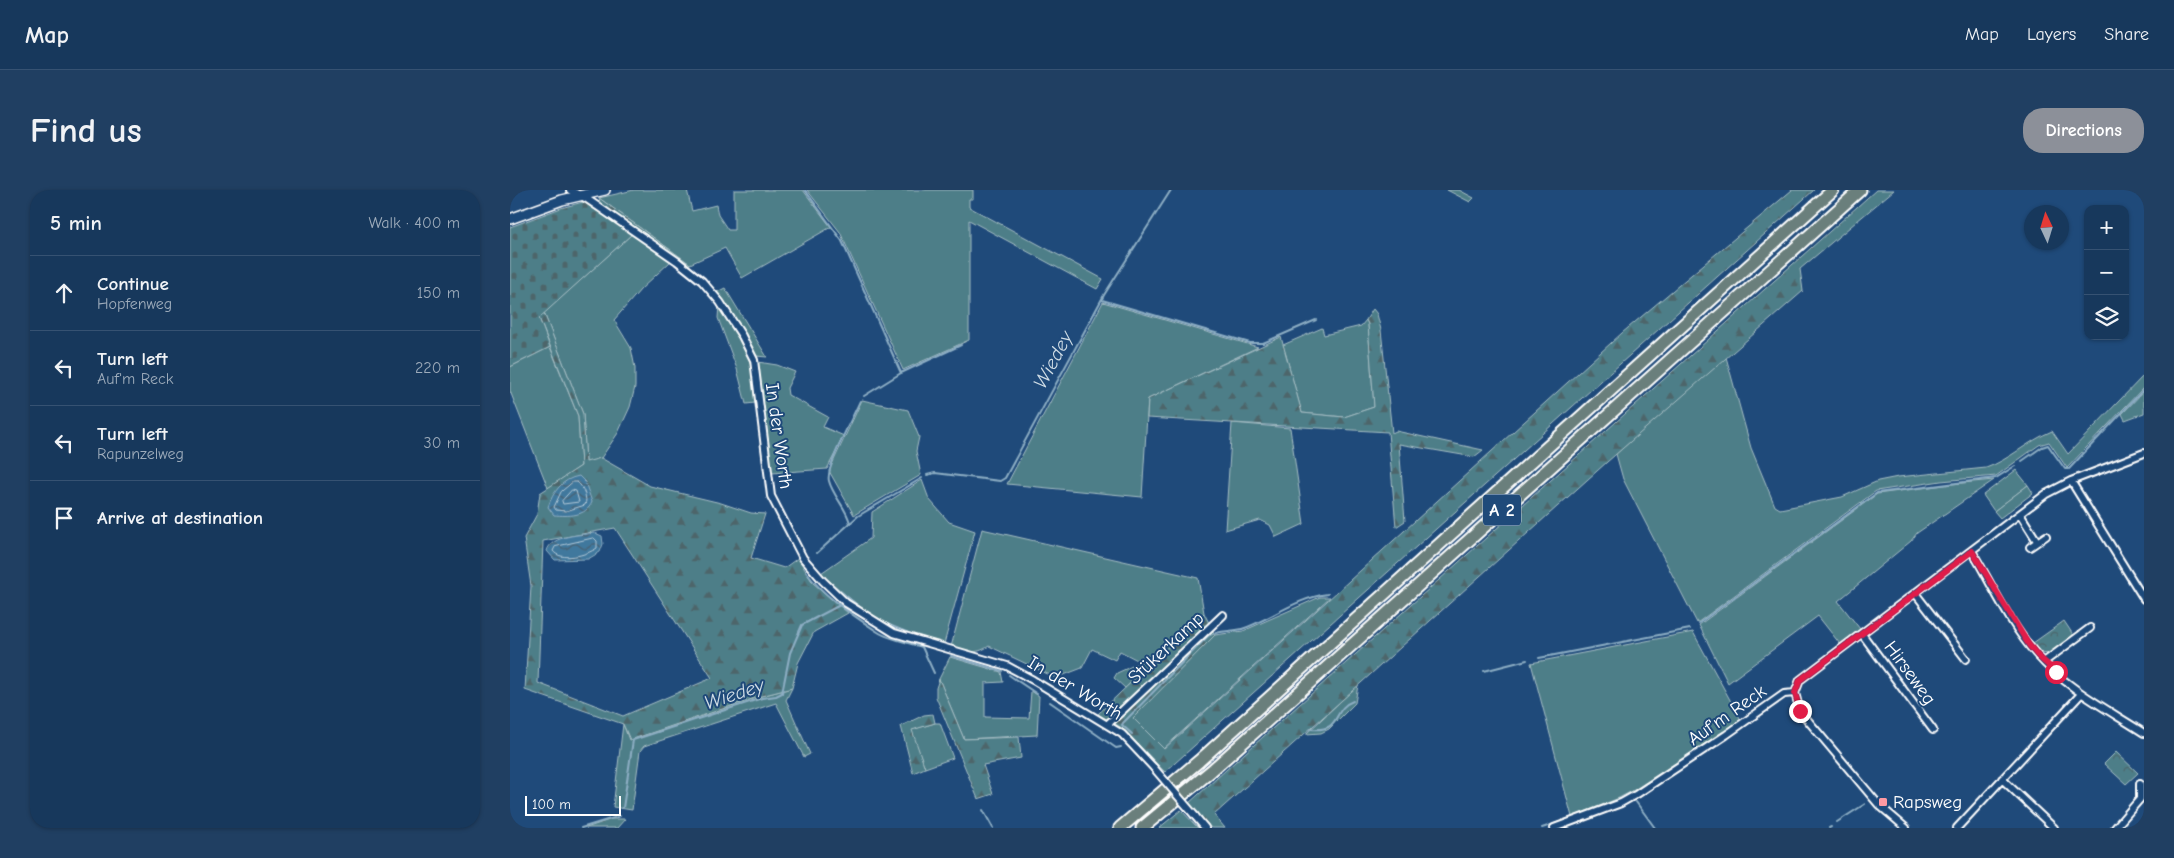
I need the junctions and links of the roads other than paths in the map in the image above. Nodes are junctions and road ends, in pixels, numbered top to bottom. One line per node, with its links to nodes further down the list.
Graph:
1 (570, 190): 5 (street, In der Worth)
2 (606, 190): 5 (street)
3 (1833, 190): 28 (highway, A 2)
4 (1860, 190): 29 (highway, A 2)
5 (578, 196): 6 (street); 23 (street, In der Worth)
6 (510, 219)
7 (2144, 453): 8 (street, Auf'm Reck)
8 (2071, 481): 9 (street, Auf'm Reck); 15 (street)
9 (2020, 514): 11 (street); 13 (street, Auf'm Reck)
10 (2046, 536): 11 (street)
11 (2037, 542): 12 (street)
12 (2030, 547)
13 (1972, 551): 14 (street, Auf'm Reck); 20 (street)
14 (1915, 593): 18 (street, Auf'm Reck); 19 (street)
15 (2144, 599)
16 (1223, 615): 23 (street, Stükerkamp)
17 (2090, 628): 20 (street)
18 (1862, 634): 21 (street, Auf'm Reck); 24 (street, Hirseweg)
19 (1966, 659)
20 (2044, 662): 22 (street)
21 (1795, 693): 31 (street, Auf'm Reck); 32 (street)
22 (2081, 694): 25 (street); 26 (street)
23 (1108, 724): 30 (street, In der Worth, bridge)
24 (1933, 730)
25 (2144, 733)
26 (2002, 779): 33 (street); 34 (street)
27 (2140, 784): 35 (street)
28 (1120, 828)
29 (1142, 828)
30 (1204, 828)
31 (1554, 828)
32 (1906, 828)
33 (1956, 828)
34 (2054, 828)
35 (2115, 828)

